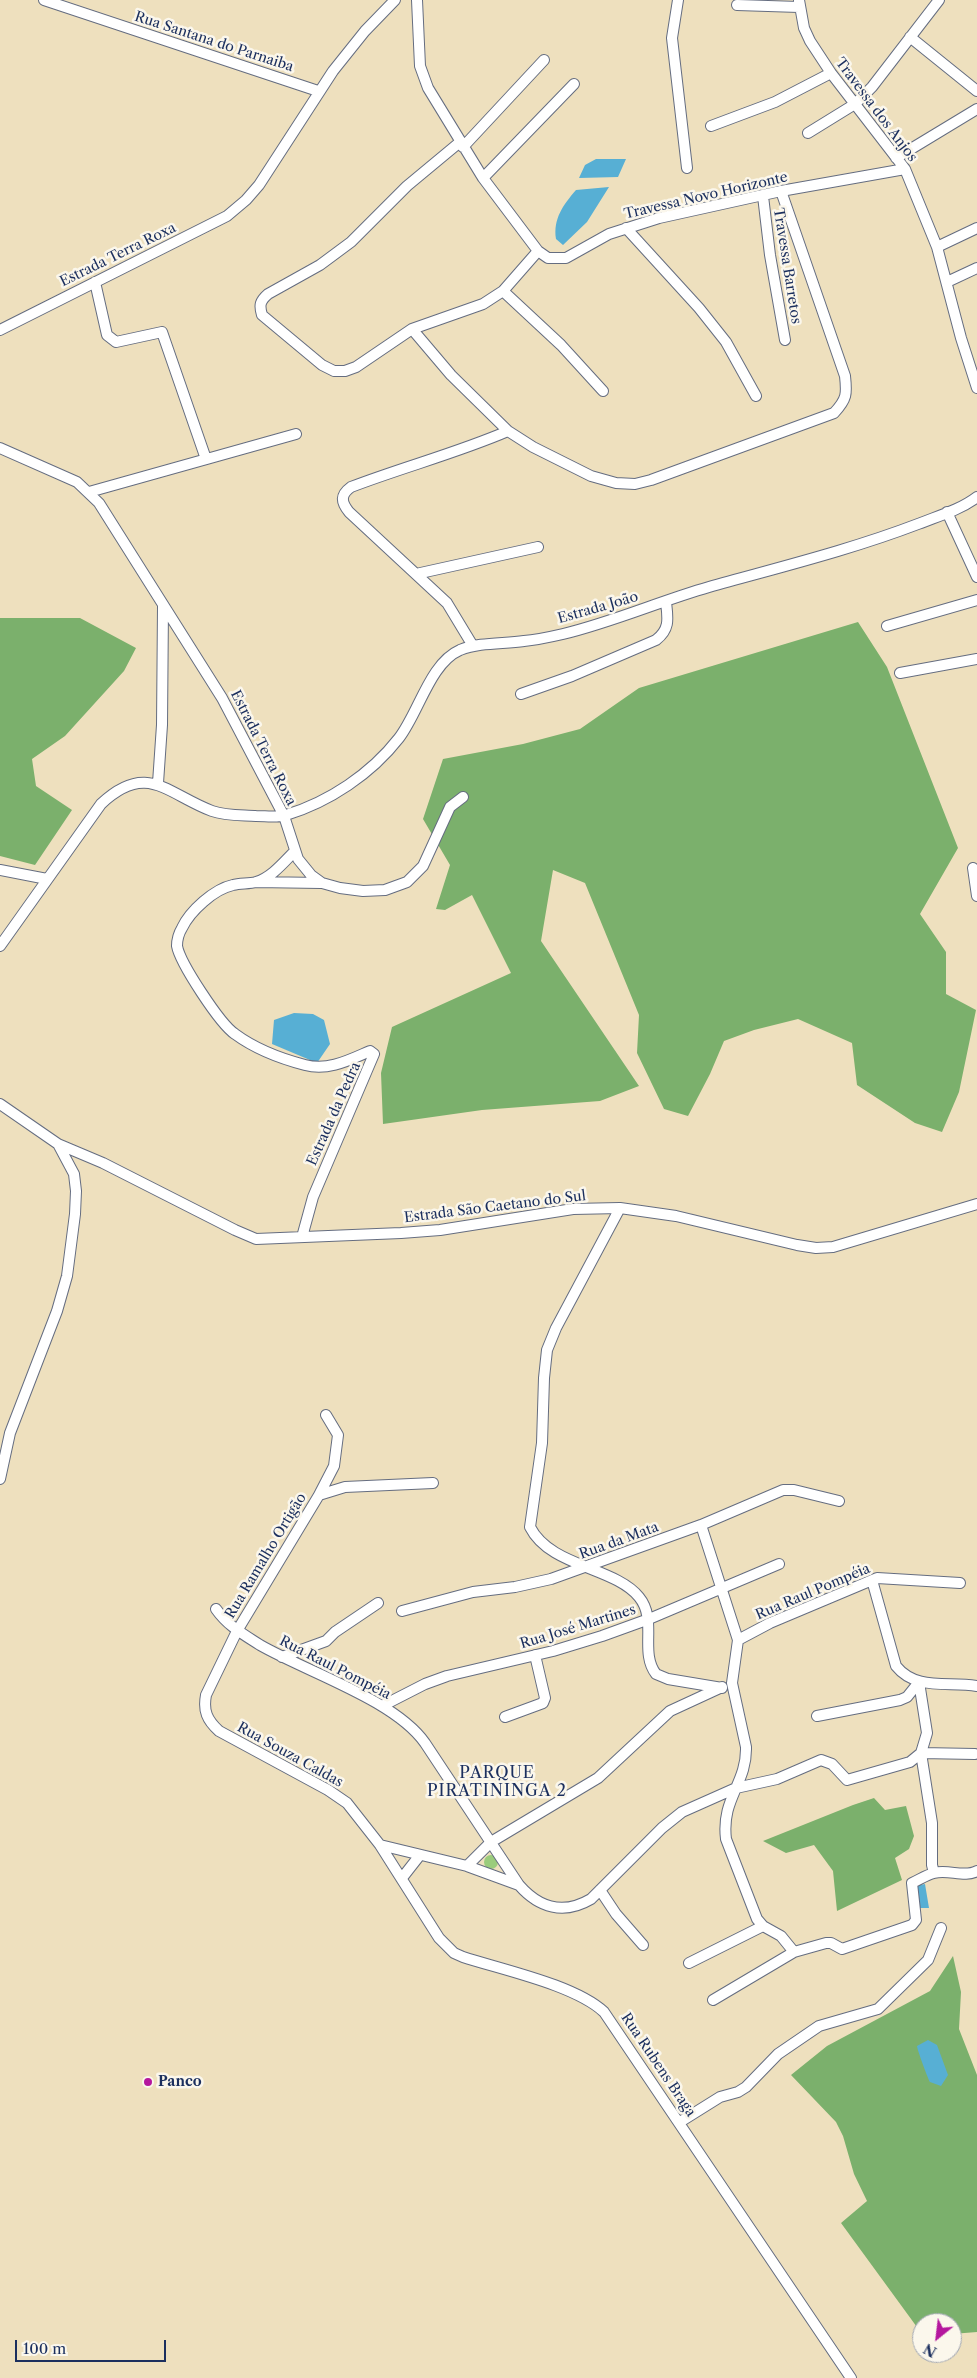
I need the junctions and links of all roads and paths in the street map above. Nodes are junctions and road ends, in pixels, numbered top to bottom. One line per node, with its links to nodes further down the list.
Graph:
1 (44, 0): 12 (street, Rua Santana do Parnaiba)
2 (394, 0): 12 (street, Estrada Terra Roxa)
3 (417, 0): 18 (street)
4 (678, 0): 20 (street)
5 (939, 0): 8 (street)
6 (799, 3): 7 (street); 10 (street, Travessa dos Anjos)
7 (737, 5)
8 (910, 36): 13 (street); 14 (street)
9 (544, 60): 18 (street)
10 (831, 73): 14 (street, Travessa dos Anjos); 16 (street)
11 (574, 84): 22 (street)
12 (318, 91): 30 (street, Estrada Terra Roxa)
13 (977, 91)
14 (855, 104): 17 (street); 19 (street, Travessa dos Anjos)
15 (977, 110): 19 (street)
16 (711, 126)
17 (808, 134)
18 (462, 144): 22 (street); 33 (street)
19 (896, 158): 21 (street, Travessa dos Anjos)
20 (688, 168)
21 (905, 169): 23 (street, Travessa Novo Horizonte); 27 (street, Travessa dos Anjos)
22 (483, 178): 28 (street)
23 (781, 192): 24 (street, Travessa Novo Horizonte); 39 (street)
24 (763, 196): 25 (street, Travessa Novo Horizonte); 35 (street, Travessa Barretos)
25 (626, 228): 28 (street, Travessa Novo Horizonte); 38 (street)
26 (977, 228): 27 (street)
27 (938, 247): 31 (street, Travessa dos Anjos)
28 (538, 251): 32 (street)
29 (977, 268): 31 (street)
30 (95, 282): 34 (street, Estrada Terra Roxa); 42 (street)
31 (947, 282): 36 (street, Travessa dos Anjos)
32 (503, 291): 33 (street); 37 (street)
33 (412, 329): 39 (street)
34 (0, 330)
35 (785, 340)
36 (975, 384)
37 (603, 391)
38 (756, 396)
39 (508, 431): 47 (street)
40 (296, 434): 42 (street)
41 (0, 448): 43 (street, Estrada Terra Roxa)
42 (206, 459): 43 (street)
43 (89, 492): 51 (street, Estrada Terra Roxa)
44 (977, 497): 45 (street, Estrada João)
45 (947, 512): 48 (street); 50 (street, Estrada João)
46 (538, 547): 47 (street)
47 (416, 574): 53 (street)
48 (977, 577)
49 (977, 600): 52 (street)
50 (666, 602): 53 (street, Estrada João); 56 (street)
51 (163, 606): 57 (street); 59 (street, Estrada Terra Roxa)
52 (887, 626)
53 (473, 646): 59 (street, Estrada João)
54 (977, 659): 55 (street)
55 (900, 674)
56 (522, 694)
57 (158, 783): 59 (street, Estrada Terra Roxa); 63 (street)
58 (463, 797): 65 (street)
59 (284, 816): 60 (street)
60 (294, 852): 64 (street, Estrada da Pedra); 65 (street)
61 (973, 868): 66 (street)
62 (0, 870): 63 (street)
63 (47, 880): 67 (street)
64 (256, 882): 65 (street); 72 (street, Estrada da Pedra)
65 (322, 883)
66 (977, 896)
67 (0, 946)
68 (0, 1104): 69 (street)
69 (58, 1144): 72 (street, Estrada São Caetano do Sul); 74 (street)
70 (977, 1204): 71 (street, Estrada São Caetano do Sul)
71 (620, 1208): 72 (street, Estrada São Caetano do Sul); 80 (street)
72 (302, 1237)
73 (326, 1415): 76 (street, Rua Ramalho Ortigão)
74 (0, 1479)
75 (433, 1483): 76 (street)
76 (319, 1495): 88 (street, Rua Ramalho Ortigão)
77 (839, 1501): 78 (street, Rua da Mata)
78 (701, 1526): 80 (street, Rua da Mata); 83 (street)
79 (779, 1564): 83 (street, Rua José Martines)
80 (585, 1568): 86 (street, Rua da Mata); 87 (street)
81 (872, 1580): 82 (street, Rua Raul Pompéia); 89 (street, Rua Raul Pompéia); 92 (street)
82 (960, 1583)
83 (720, 1589): 87 (street, Rua José Martines); 89 (street)
84 (378, 1603): 91 (street)
85 (216, 1609): 88 (street, Rua Raul Pompéia)
86 (402, 1611)
87 (649, 1619): 90 (street, Rua José Martines); 95 (street)
88 (237, 1631): 91 (street, Rua Raul Pompéia); 103 (street, Rua Souza Caldas)
89 (738, 1640): 93 (street)
90 (535, 1655): 96 (street, Rua José Martines); 98 (street)
91 (282, 1657): 96 (street, Rua Raul Pompéia)
92 (919, 1682): 94 (street); 97 (street); 99 (street)
93 (732, 1683): 95 (street); 101 (street)
94 (977, 1686)
95 (722, 1688): 102 (street)
96 (382, 1706): 102 (street, Rua Raul Pompéia)
97 (817, 1716)
98 (505, 1717)
99 (921, 1754): 100 (street); 101 (street, Rua Raul Pompéia); 107 (street)
100 (975, 1754)
101 (736, 1788): 110 (street, Rua Raul Pompéia); 111 (street)
102 (491, 1842): 105 (street); 109 (street, Rua Raul Pompéia)
103 (380, 1845): 104 (street); 108 (street, Rua Rubens Braga)
104 (420, 1855): 105 (street); 108 (street)
105 (467, 1866): 109 (street)
106 (977, 1871): 107 (street)
107 (934, 1873): 114 (street)
108 (402, 1878): 117 (street, Rua Rubens Braga)
109 (519, 1885): 110 (street, Rua Raul Pompéia)
110 (600, 1890): 113 (street)
111 (763, 1926): 114 (street); 115 (street)
112 (941, 1928): 117 (street)
113 (643, 1944)
114 (794, 1952): 116 (street)
115 (689, 1963)
116 (713, 2000)
117 (680, 2122): 118 (street, Rua Rubens Braga)
118 (851, 2378)

